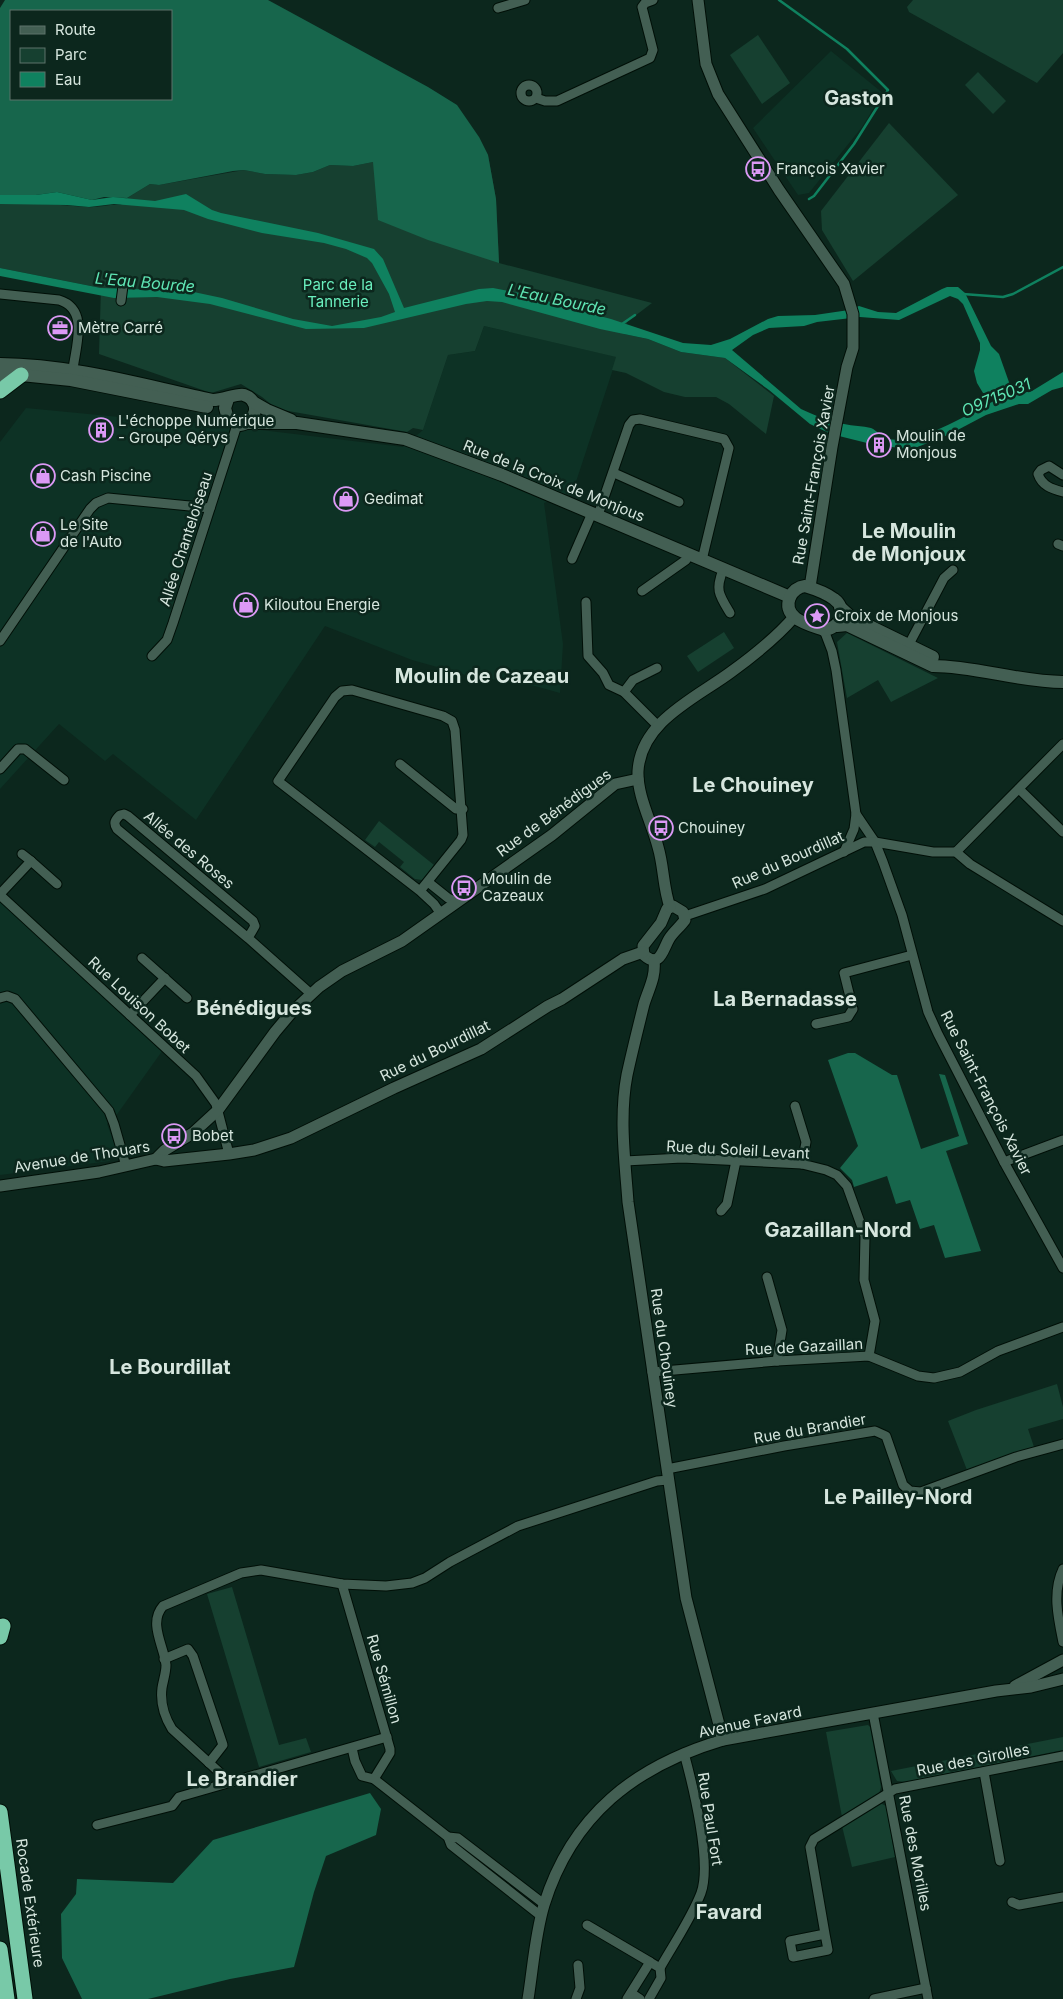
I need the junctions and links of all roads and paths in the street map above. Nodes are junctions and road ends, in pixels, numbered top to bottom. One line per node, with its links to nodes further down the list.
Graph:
1 (525, 0): 4 (street)
2 (698, 0): 31 (street, Rue Saint-François Xavier)
3 (647, 1): 5 (street)
4 (498, 8)
5 (536, 98)
6 (123, 286): 8 (street)
7 (0, 294): 10 (street)
8 (121, 301)
9 (0, 364): 10 (main road)
10 (73, 369): 13 (street); 15 (main road)
11 (0, 375): 12 (main road)
12 (21, 375): 13 (main road); 14 (highway)
13 (84, 382): 17 (main road)
14 (0, 391)
15 (228, 399): 16 (main road); 17 (main road)
16 (253, 402): 18 (main road, Rue de la Croix de Monjous); 19 (main road)
17 (225, 414): 19 (main road)
18 (297, 423): 19 (main road, Rue de la Croix de Monjous); 25 (main road, Rue de la Croix de Monjous)
19 (243, 424): 24 (street, Allée Chanteloiseau)
20 (614, 473): 23 (street); 25 (street); 28 (street)
21 (1063, 475): 22 (street)
22 (1063, 492)
23 (679, 502)
24 (210, 508): 40 (street); 42 (street, Allée Chanteloiseau)
25 (595, 514): 26 (main road, Rue de la Croix de Monjous); 27 (street)
26 (688, 555): 28 (main road, Rue de la Croix de Monjous); 32 (street)
27 (572, 559)
28 (702, 560): 29 (main road, Rue de la Croix de Monjous)
29 (723, 570): 33 (main road, Rue de la Croix de Monjous); 36 (street)
30 (953, 570): 41 (street)
31 (810, 588): 33 (main road); 35 (main road)
32 (642, 591)
33 (790, 597): 37 (main road)
34 (586, 602): 45 (street)
35 (840, 607): 38 (main road); 41 (main road)
36 (730, 612)
37 (794, 617): 39 (main road); 46 (street)
38 (837, 626): 39 (main road); 41 (main road)
39 (824, 630): 54 (street, Rue Saint-François Xavier)
40 (0, 641)
41 (907, 649): 44 (main road)
42 (152, 656)
43 (657, 668): 45 (street)
44 (1063, 682)
45 (624, 692): 46 (street)
46 (658, 726): 50 (street)
47 (1063, 744): 52 (street)
48 (400, 764): 53 (street)
49 (0, 769): 51 (street)
50 (638, 779): 65 (street, Rue de Bénédigues); 66 (street)
51 (64, 780)
52 (1019, 789): 55 (street); 58 (street)
53 (463, 809): 61 (street); 63 (street)
54 (856, 814): 56 (street, Rue Saint-François Xavier); 57 (street, Rue Saint-François Xavier)
55 (1063, 832)
56 (875, 842): 57 (street, Rue du Bourdillat); 58 (street); 72 (street, Rue Saint-François Xavier)
57 (844, 852): 68 (street, Rue du Bourdillat)
58 (956, 852): 69 (street)
59 (22, 854): 60 (street)
60 (31, 861): 62 (street); 64 (street)
61 (428, 882): 63 (street); 65 (street)
62 (57, 884)
63 (420, 892): 67 (street)
64 (0, 895): 79 (street, Rue Louison Bobet)
65 (456, 902): 67 (street, Rue de Bénédigues)
66 (670, 907): 68 (street); 71 (street)
67 (441, 914): 76 (street, Rue de Bénédigues)
68 (685, 916): 74 (street)
69 (1063, 921)
70 (248, 938): 70 (street, Allée des Roses); 76 (street, Allée des Roses)
71 (643, 952): 74 (street); 84 (street, Rue du Bourdillat)
72 (912, 955): 80 (street); 88 (street, Rue Saint-François Xavier)
73 (142, 958): 75 (street)
74 (654, 960): 87 (street, Rue du Chouiney)
75 (165, 978): 78 (street); 79 (street)
76 (310, 993): 82 (street, Rue de Bénédigues)
77 (0, 998): 90 (street)
78 (187, 998)
79 (130, 1015): 82 (street, Rue Louison Bobet)
80 (816, 1024)
81 (795, 1106): 89 (street)
82 (218, 1110): 84 (street, Rue Louison Bobet); 85 (street, Rue de Bénédigues)
83 (1063, 1140): 88 (street)
84 (229, 1154): 85 (street, Avenue de Thouars)
85 (156, 1159): 90 (street, Avenue de Thouars)
86 (736, 1161): 87 (street, Rue du Soleil Levant); 89 (street, Rue du Soleil Levant); 92 (street)
87 (625, 1162): 98 (street, Rue du Chouiney)
88 (1004, 1162): 93 (street, Rue Saint-François Xavier)
89 (802, 1164): 96 (street, Rue du Soleil Levant)
90 (126, 1166): 91 (street, Avenue de Thouars)
91 (0, 1186)
92 (721, 1211)
93 (1063, 1268)
94 (767, 1277): 97 (street)
95 (1063, 1328): 96 (street, Rue de Gazaillan)
96 (869, 1356): 97 (street, Rue de Gazaillan)
97 (777, 1361): 98 (street, Rue de Gazaillan)
98 (652, 1372): 100 (street, Rue du Chouiney)
99 (1063, 1444): 100 (street, Rue du Brandier)
100 (667, 1474): 102 (street, Rue du Brandier); 110 (street, Rue du Chouiney)
101 (1063, 1570): 103 (street)
102 (342, 1584): 104 (street, Rue du Brandier); 109 (street, Rue Sémillon)
103 (1063, 1642)
104 (164, 1659): 114 (street); 114 (street)
105 (1063, 1660): 107 (street, Avenue Favard)
106 (1063, 1679): 107 (street, Avenue Favard)
107 (1009, 1689): 108 (street, Avenue Favard)
108 (873, 1713): 110 (street, Avenue Favard); 118 (street, Rue des Morilles)
109 (387, 1737): 111 (street); 116 (street, Rue Sémillon)
110 (723, 1740): 112 (street, Avenue Favard)
111 (352, 1748): 116 (street); 117 (street)
112 (684, 1754): 125 (street, Avenue Favard); 132 (street, Rue Paul Fort)
113 (1063, 1756): 115 (street, Rue des Girolles)
114 (209, 1762): 117 (street)
115 (984, 1772): 118 (street, Rue des Girolles); 122 (street)
116 (374, 1779): 121 (street)
117 (230, 1782): 120 (street)
118 (890, 1793): 128 (street, Rue des Girolles); 133 (street, Rue des Morilles)
119 (0, 1812): 136 (highway, Rocade Extérieure)
120 (97, 1825)
121 (448, 1837): 125 (street); 126 (street)
122 (1000, 1861)
123 (1063, 1897): 124 (street)
124 (1012, 1902)
125 (544, 1904): 126 (street, Avenue Favard)
126 (541, 1916): 137 (street, Avenue Favard)
127 (587, 1925): 130 (street)
128 (825, 1934)
129 (0, 1949): 135 (highway)
130 (650, 1962): 132 (street); 134 (street)
131 (578, 1965): 138 (street)
132 (660, 1968): 140 (street, Rue Paul Fort)
133 (926, 1988): 141 (street); 142 (street, Rue des Morilles)
134 (629, 1996): 139 (street)
135 (7, 1999)
136 (25, 1999)
137 (528, 1999)
138 (576, 1999)
139 (640, 1999)
140 (649, 1999)
141 (874, 1999)
142 (928, 1999)

